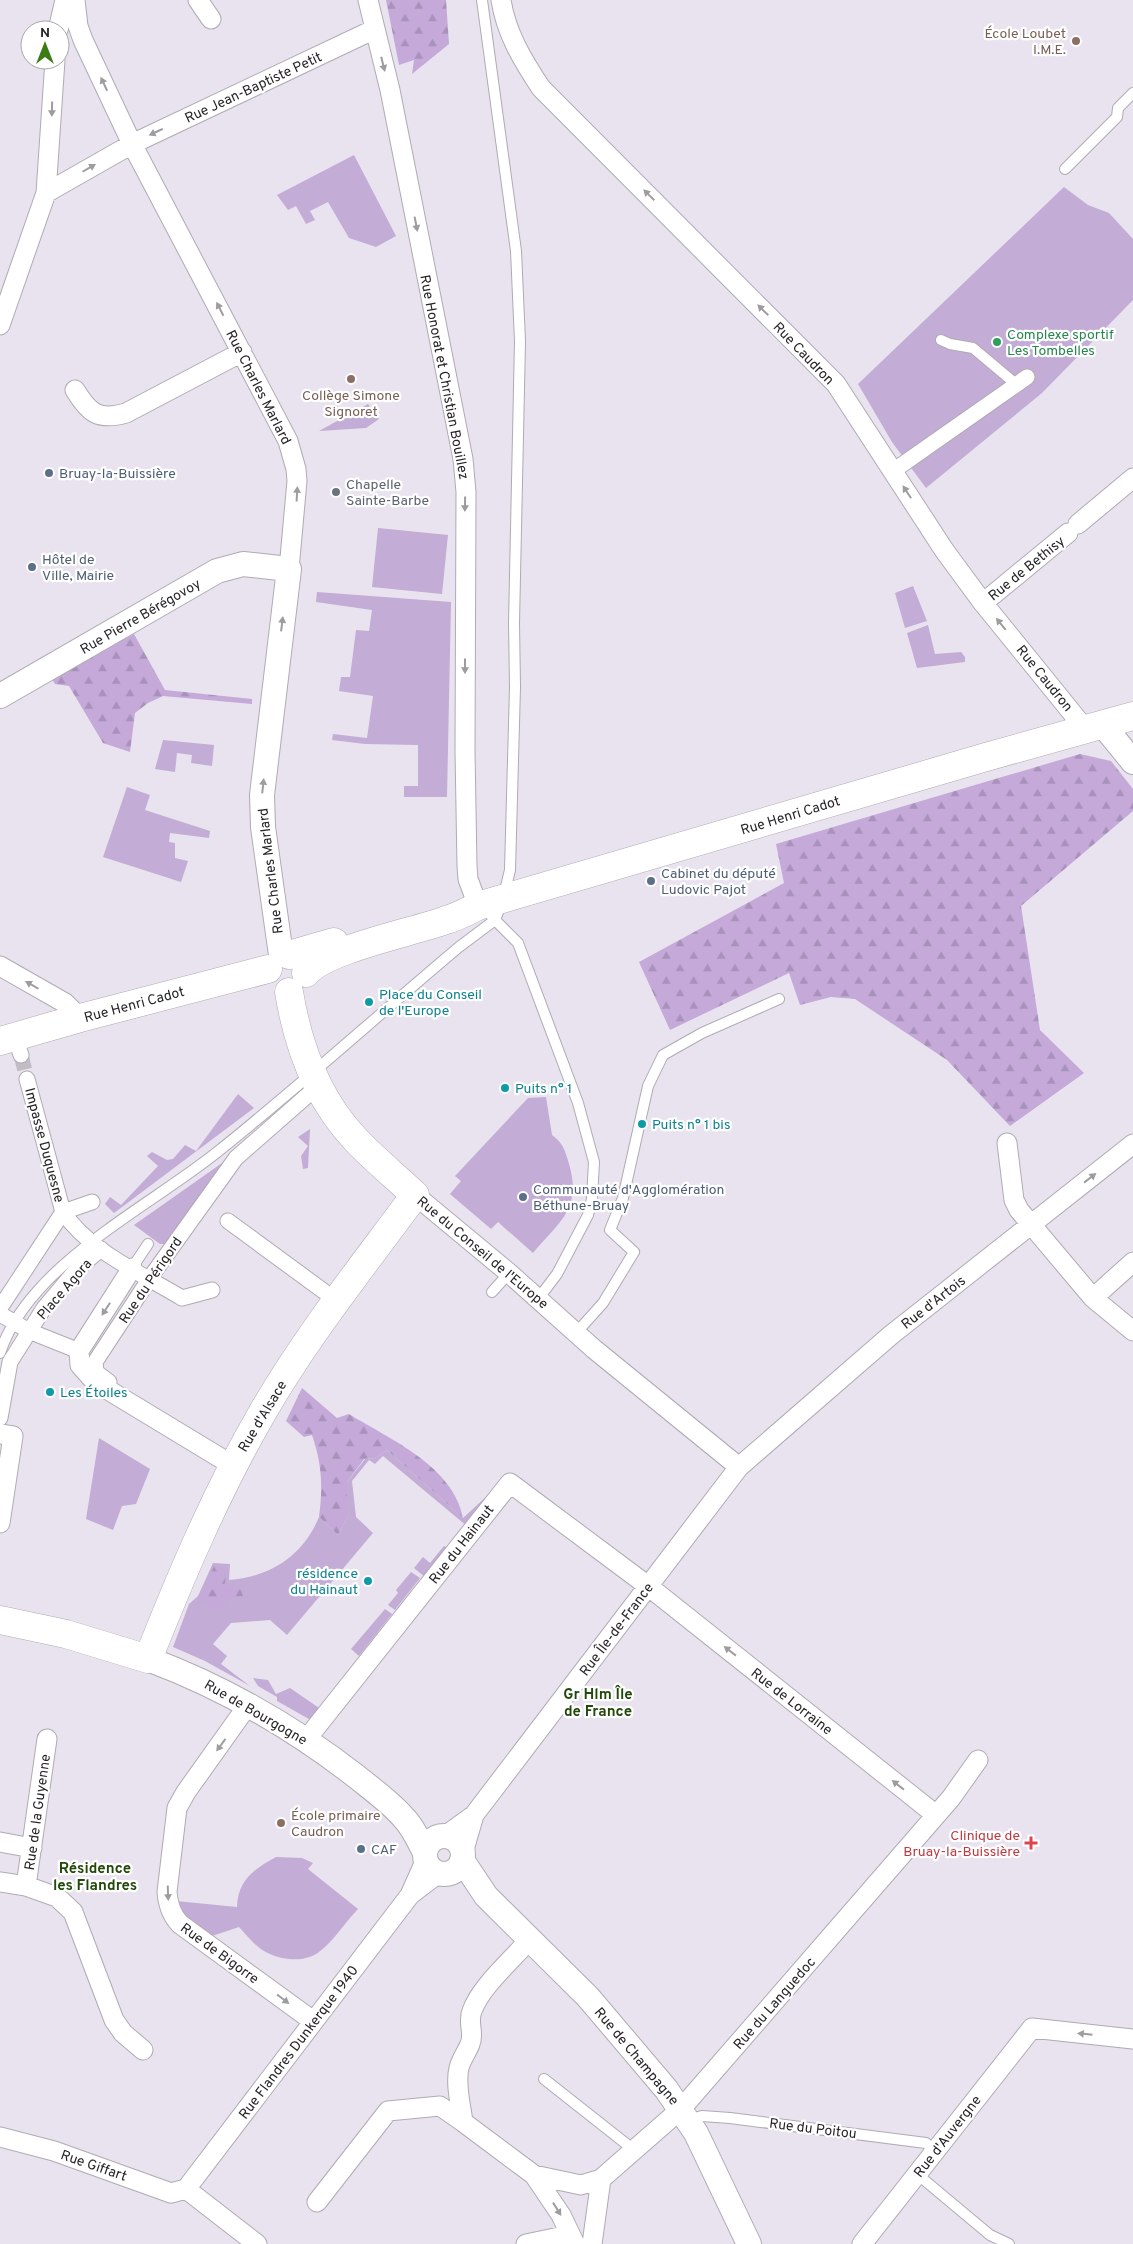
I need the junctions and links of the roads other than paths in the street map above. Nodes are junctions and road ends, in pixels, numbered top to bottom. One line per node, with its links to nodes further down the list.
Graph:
1 (65, 0): 8 (street)
2 (75, 0): 12 (street, Rue Charles Marlard, one-way to 2)
3 (198, 0): 7 (street)
4 (368, 0): 9 (street, Rue Honorat et Christian Bouillez)
5 (482, 0): 28 (lane)
6 (501, 0): 20 (street, Rue Caudron, one-way to 6)
7 (210, 19)
8 (60, 20)
9 (375, 30): 12 (street, Rue Jean-Baptiste Petit, one-way to 12); 28 (street, Rue Honorat et Christian Bouillez, one-way to 28)
10 (54, 70): 14 (street, one-way to 14)
11 (1133, 93): 13 (lane)
12 (132, 144): 14 (street, Rue Jean-Baptiste Petit, one-way to 12); 17 (street, Rue Charles Marlard, one-way to 12)
13 (1065, 169)
14 (46, 192): 15 (street)
15 (0, 326)
16 (941, 340): 18 (lane)
17 (242, 352): 19 (street); 22 (street, Rue Charles Marlard, one-way to 17)
18 (1022, 381): 20 (street)
19 (75, 390)
20 (893, 471): 23 (street, Rue Caudron, one-way to 20)
21 (1133, 478): 23 (street, Rue de Bethisy)
22 (289, 569): 24 (street, Rue Pierre Bérégovoy); 30 (street, Rue Charles Marlard, one-way to 22)
23 (983, 603): 26 (street, Rue Caudron, one-way to 23)
24 (0, 696)
25 (1133, 716): 26 (main road, Rue Henri Cadot)
26 (1094, 728): 27 (street); 28 (main road, Rue Henri Cadot)
27 (1133, 762)
28 (492, 908): 30 (main road, Rue Henri Cadot); 35 (lane); 52 (lane)
29 (0, 966): 32 (street, one-way to 29)
30 (287, 969): 32 (main road, Rue Henri Cadot); 35 (main road, Rue du Conseil de l'Europe)
31 (779, 999): 58 (lane)
32 (80, 1018): 33 (main road, Rue Henri Cadot)
33 (12, 1044)
34 (27, 1079): 40 (street, Impasse Duquesne)
35 (315, 1079): 38 (main road, Rue du Conseil de l'Europe); 44 (lane); 48 (street, Rue du Périgord)
36 (1007, 1143): 42 (street)
37 (1133, 1144): 42 (street, Rue d'Artois, one-way to 37)
38 (415, 1195): 47 (street, Rue du Conseil de l'Europe); 53 (main road, Rue d'Alsace)
39 (92, 1202): 40 (street)
40 (62, 1212): 44 (street, Place Agora); 54 (street)
41 (228, 1221): 53 (street)
42 (1031, 1224): 51 (street); 64 (street, Rue d'Artois)
43 (148, 1244): 46 (lane)
44 (97, 1246): 46 (street, Place Agora); 55 (lane); 56 (street, Place Agora)
45 (1133, 1262): 51 (street)
46 (132, 1268): 48 (street, Place Agora); 59 (street, one-way to 59)
47 (509, 1273): 50 (lane); 52 (street, Rue du Conseil de l'Europe)
48 (150, 1278): 49 (street, Place Agora); 63 (street, Rue du Périgord)
49 (212, 1290)
50 (492, 1292)
51 (1093, 1298): 57 (street)
52 (538, 1299): 58 (street, Rue du Conseil de l'Europe)
53 (337, 1301): 63 (main road, Rue d'Alsace)
54 (0, 1308)
55 (6, 1317): 56 (street); 60 (lane)
56 (29, 1331): 59 (street); 61 (street, Place Agora)
57 (1133, 1331)
58 (576, 1333): 64 (street, Rue du Conseil de l'Europe)
59 (79, 1351): 63 (street)
60 (0, 1353)
61 (0, 1418)
62 (0, 1434): 65 (street)
63 (223, 1460): 68 (main road, Rue d'Alsace)
64 (739, 1467): 66 (street, Rue Île-de-France)
65 (0, 1523)
66 (648, 1586): 71 (street, Rue du Hainaut); 73 (street, Rue Île-de-France); 74 (street, Rue de Lorraine, one-way to 66)
67 (0, 1620): 68 (main road, Rue de Bourgogne)
68 (148, 1659): 69 (street, Rue de Bourgogne)
69 (248, 1705): 71 (street, Rue de Bourgogne); 83 (street, Rue de Bigorre, one-way to 83)
70 (47, 1739): 76 (street, Rue de la Guyenne)
71 (305, 1741): 77 (street, Rue de Bourgogne)
72 (978, 1760): 74 (street, Rue du Languedoc)
73 (474, 1815): 77 (street, Rue Île-de-France); 78 (street, Rue Île-de-France)
74 (936, 1815): 87 (street, Rue du Languedoc)
75 (0, 1842): 76 (street)
76 (32, 1848): 80 (street, Rue de la Guyenne)
77 (436, 1855): 78 (street); 81 (street, Rue de Champagne); 83 (street, Rue Flandres Dunkerque 1940)
78 (462, 1856): 81 (street, Rue de Champagne)
79 (0, 1882): 80 (street, Rue de la Guyenne)
80 (26, 1886): 85 (street, Rue de la Guyenne)
81 (486, 1896): 82 (street, Rue de Champagne)
82 (529, 1940): 87 (street, Rue de Champagne); 88 (street)
83 (313, 2021): 95 (street, Rue Flandres Dunkerque 1940)
84 (1133, 2039): 91 (street, Rue d'Auvergne, one-way to 91)
85 (143, 2050)
86 (544, 2079): 90 (lane)
87 (684, 2115): 90 (street, Rue du Languedoc); 91 (lane, Rue du Poitou); 101 (street, Rue de Champagne)
88 (463, 2122): 93 (street); 96 (street)
89 (0, 2137): 95 (street, Rue Giffart)
90 (634, 2150): 94 (street, Rue du Languedoc)
91 (935, 2151): 92 (street, Rue d'Auvergne)
92 (917, 2174): 102 (street, Rue d'Auvergne); 103 (lane)
93 (534, 2175): 94 (street); 97 (street, one-way to 97)
94 (601, 2180): 100 (street)
95 (186, 2189): 98 (street)
96 (317, 2202)
97 (572, 2239): 99 (street)
98 (257, 2244)
99 (526, 2244)
100 (592, 2244)
101 (749, 2244)
102 (862, 2244)
103 (1009, 2244)

